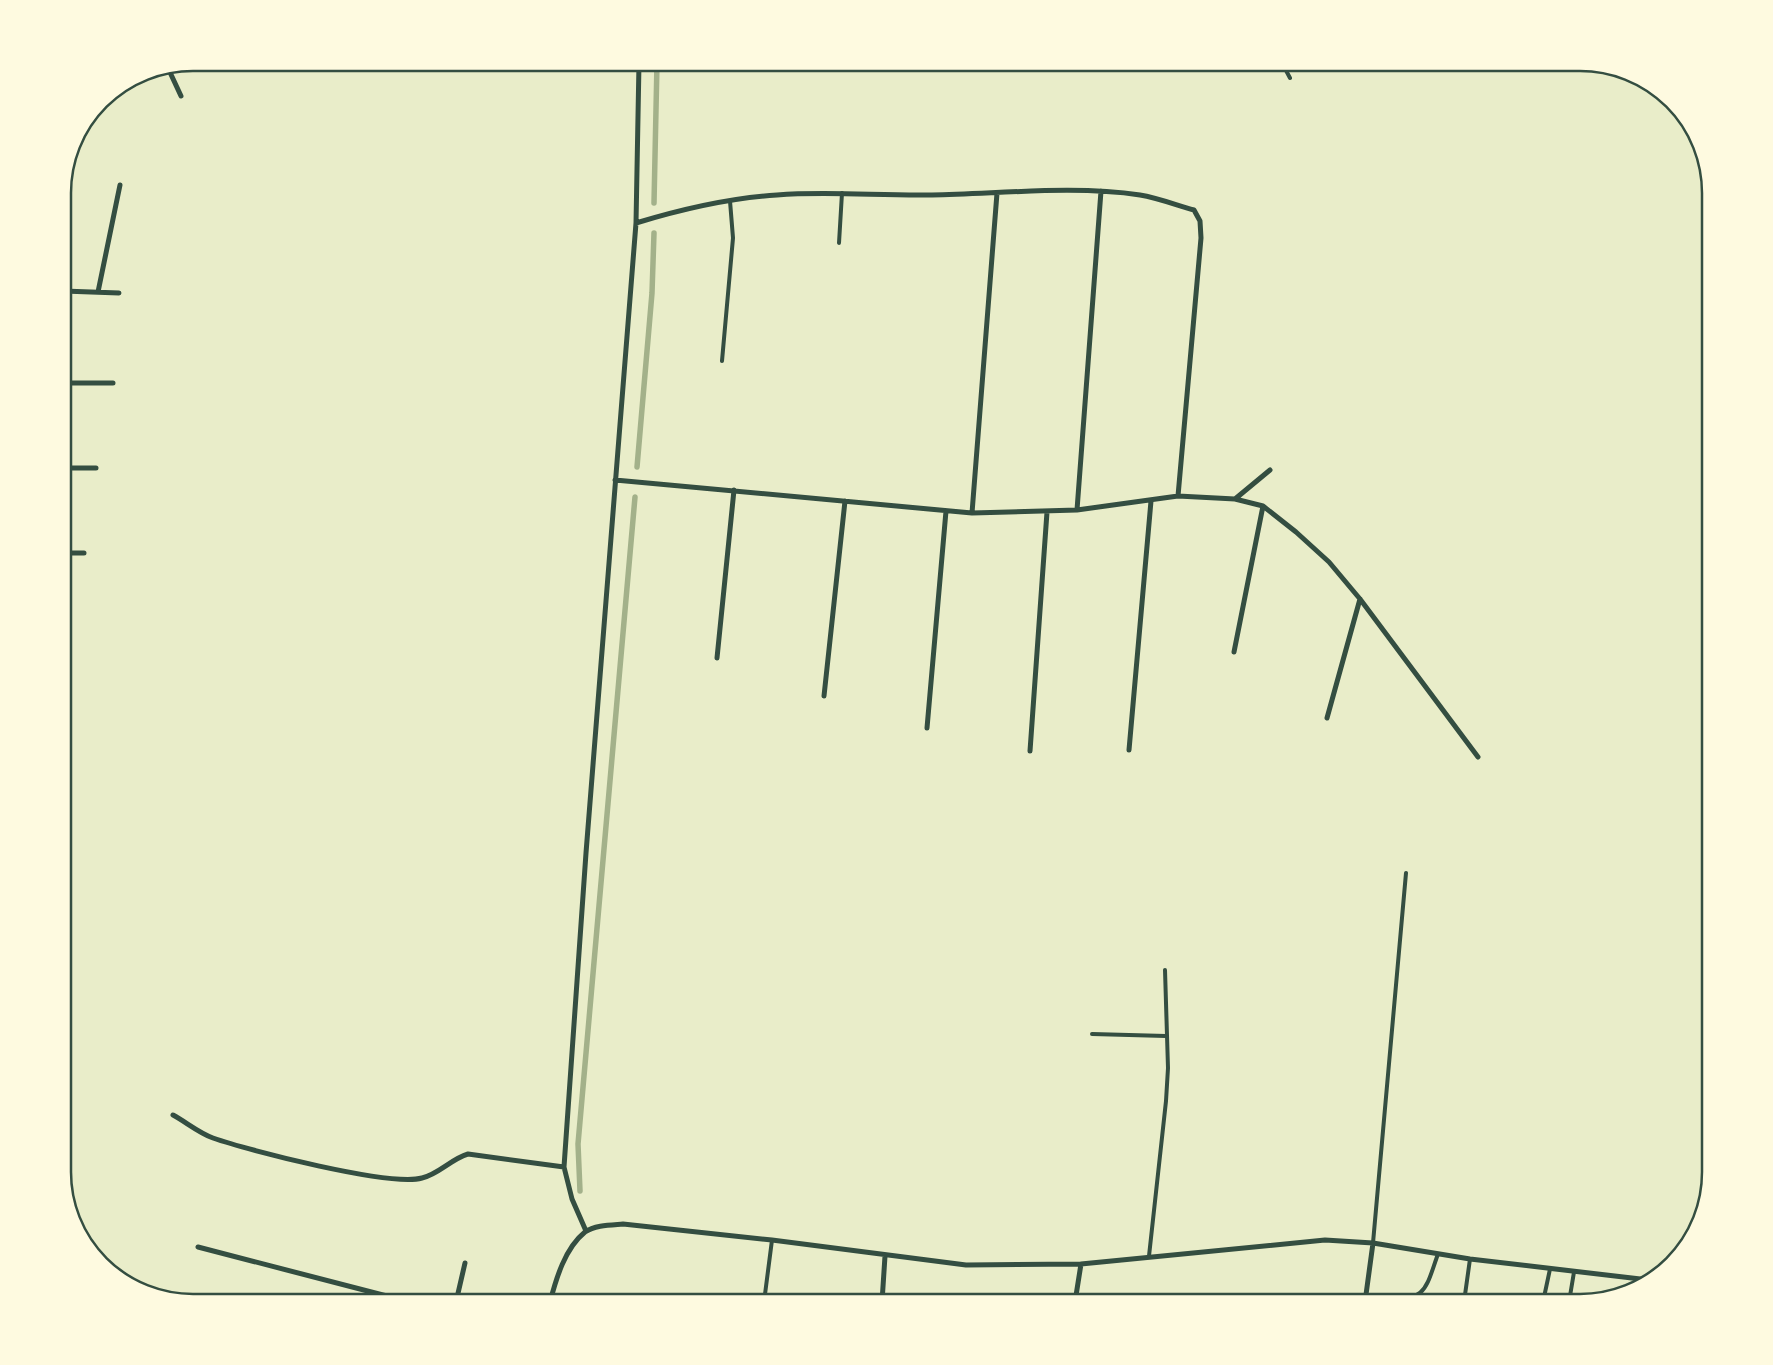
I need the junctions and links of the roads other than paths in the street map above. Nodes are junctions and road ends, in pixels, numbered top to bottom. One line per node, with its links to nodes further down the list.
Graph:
1 (639, 71): 11 (street)
2 (1286, 71): 4 (lane)
3 (171, 74): 5 (street)
4 (1290, 78)
5 (181, 96)
6 (120, 185): 14 (street)
7 (1101, 191): 9 (street); 24 (street); 29 (street)
8 (842, 193): 9 (street); 10 (street); 12 (lane)
9 (997, 193): 32 (street)
10 (730, 201): 11 (street); 16 (lane)
11 (636, 223): 22 (street)
12 (839, 243)
13 (72, 292): 14 (street)
14 (98, 292): 15 (street)
15 (119, 293)
16 (722, 361)
17 (72, 383): 18 (street)
18 (113, 383)
19 (72, 468): 20 (street)
20 (96, 468)
21 (1270, 470): 25 (street)
22 (615, 480): 23 (street); 49 (street)
23 (734, 490): 26 (street); 37 (street)
24 (1178, 496): 25 (street); 27 (street)
25 (1235, 499): 28 (street)
26 (845, 501): 30 (street); 38 (street)
27 (1151, 501): 29 (street); 42 (street)
28 (1262, 506): 35 (street); 36 (street)
29 (1076, 510): 31 (street)
30 (946, 511): 32 (street); 40 (street)
31 (1047, 512): 32 (street); 41 (street)
32 (972, 514)
33 (72, 553): 34 (street)
34 (84, 553)
35 (1360, 599): 39 (street); 43 (street)
36 (1234, 652)
37 (717, 658)
38 (824, 696)
39 (1327, 718)
40 (927, 728)
41 (1030, 750)
42 (1129, 750)
43 (1478, 757)
44 (1406, 873): 52 (lane)
45 (1165, 970): 47 (lane)
46 (1092, 1034): 47 (lane)
47 (1166, 1036): 56 (lane)
48 (173, 1115): 49 (street)
49 (564, 1167): 50 (street)
50 (586, 1232): 51 (street); 65 (street)
51 (772, 1240): 55 (street); 66 (lane)
52 (1373, 1244): 54 (street); 56 (street); 69 (street)
53 (198, 1247): 63 (street)
54 (1438, 1254): 57 (street); 70 (lane)
55 (885, 1256): 59 (street); 67 (street)
56 (1149, 1256): 59 (street)
57 (1470, 1259): 60 (street); 71 (lane)
58 (465, 1263): 64 (street)
59 (1081, 1264): 68 (street)
60 (1550, 1269): 61 (street); 72 (lane)
61 (1574, 1272): 62 (street); 73 (lane)
62 (1638, 1279)
63 (379, 1294)
64 (458, 1294)
65 (553, 1294)
66 (765, 1294)
67 (883, 1294)
68 (1076, 1294)
69 (1366, 1294)
70 (1420, 1294)
71 (1465, 1294)
72 (1545, 1294)
73 (1570, 1294)

